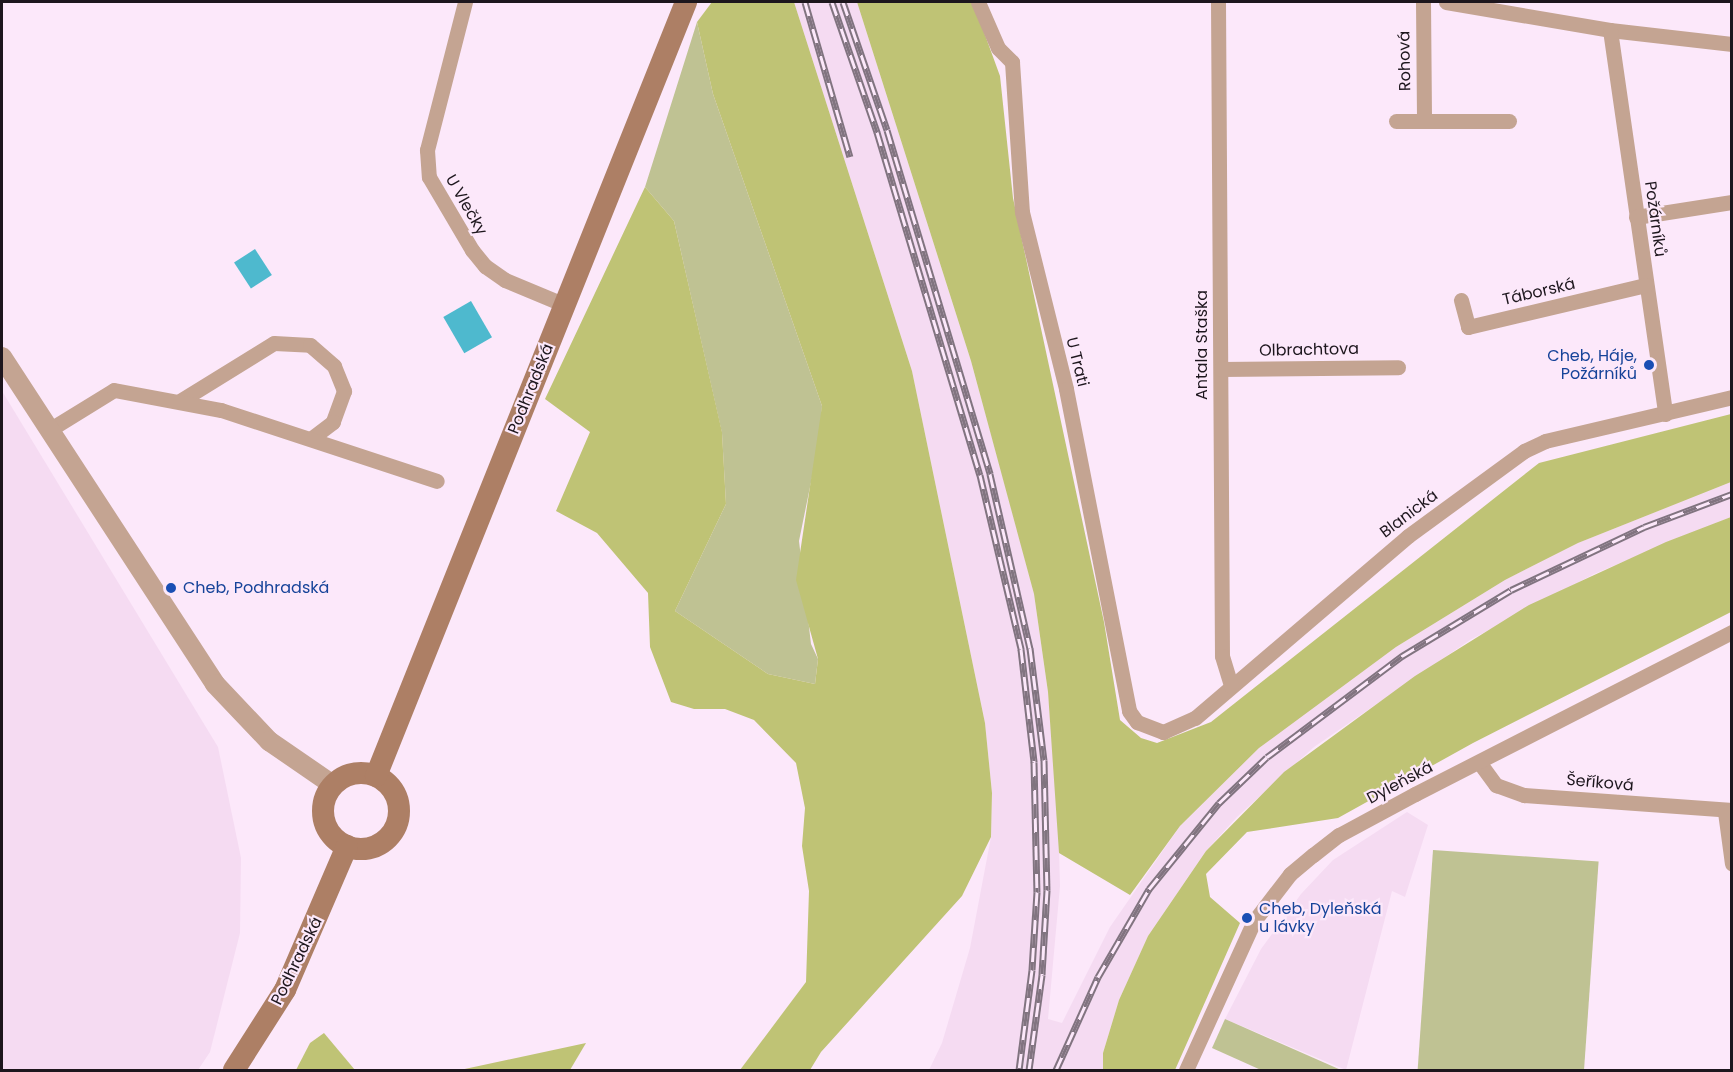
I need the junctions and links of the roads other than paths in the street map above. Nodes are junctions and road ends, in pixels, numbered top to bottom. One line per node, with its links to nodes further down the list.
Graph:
1 (465, 2): 16 (street, U Vlečky)
2 (687, 2): 16 (main road, Podhradská)
3 (978, 2): 28 (street, U Trati)
4 (1218, 2): 19 (street, Antala Staška)
5 (1423, 2): 9 (street, Rohová)
6 (1446, 2): 7 (street)
7 (1610, 30): 8 (street); 13 (street, Požárníků)
8 (1731, 44)
9 (1424, 120): 10 (street); 11 (street)
10 (1396, 121)
11 (1509, 121)
12 (1731, 202): 13 (street)
13 (1636, 217): 14 (street, Požárníků)
14 (1646, 285): 15 (street, Táborská); 22 (street, Požárníků)
15 (1461, 300)
16 (565, 305): 30 (main road, Podhradská)
17 (2, 357): 23 (street)
18 (1398, 367): 19 (street, Olbrachtova)
19 (1221, 369): 27 (street, Antala Staška)
20 (1731, 397): 22 (street, Blanická)
21 (180, 402): 23 (street); 24 (street); 24 (street)
22 (1665, 414): 27 (street, Blanická)
23 (49, 430): 31 (street)
24 (312, 438): 25 (street)
25 (437, 481)
26 (1731, 632): 29 (street, Dyleňská)
27 (1231, 686): 28 (street, Blanická)
28 (1149, 729)
29 (1479, 762): 32 (street, Šeříková); 36 (street, Dyleňská)
30 (376, 776): 31 (main road); 33 (main road)
31 (333, 785): 33 (main road)
32 (1728, 811): 34 (street)
33 (347, 846): 35 (main road, Podhradská)
34 (1731, 864)
35 (234, 1071)
36 (1186, 1071)

